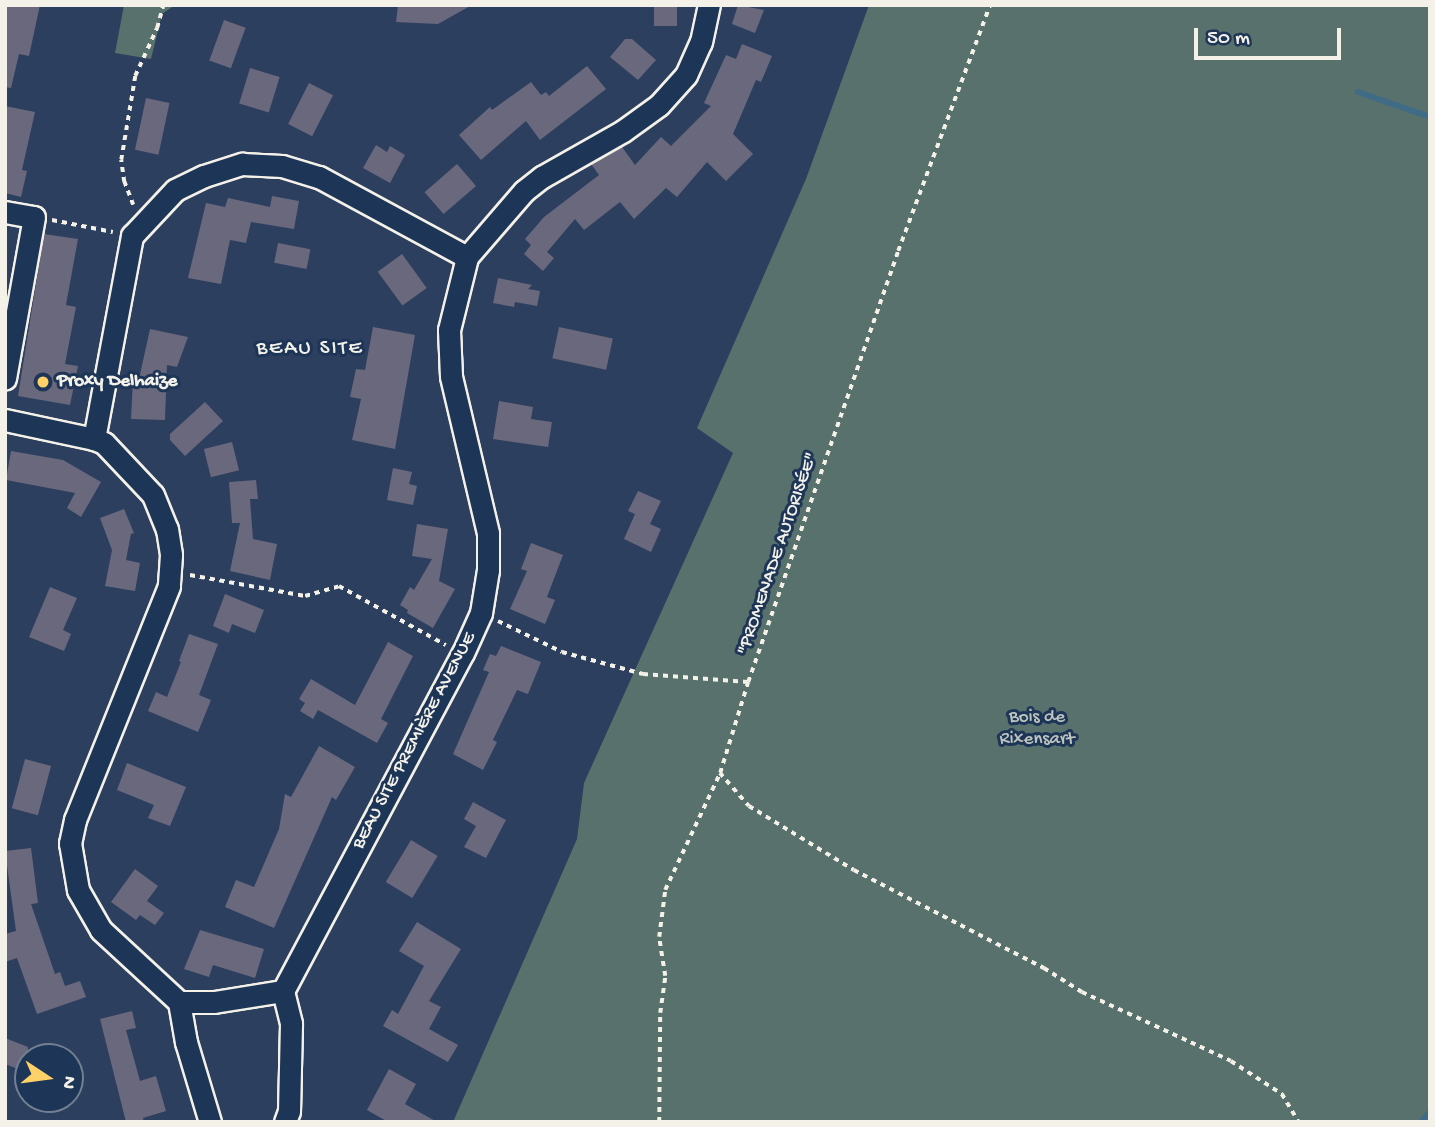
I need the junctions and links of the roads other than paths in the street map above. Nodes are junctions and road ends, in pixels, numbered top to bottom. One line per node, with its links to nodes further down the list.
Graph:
1 (709, 5): 3 (street, BEAU SITE PREMIÈRE AVENUE)
2 (5, 212): 4 (street)
3 (467, 257): 6 (street); 7 (street, BEAU SITE PREMIÈRE AVENUE)
4 (5, 378)
5 (5, 421): 6 (street)
6 (94, 439): 8 (street)
7 (284, 990): 8 (street); 10 (street)
8 (179, 1002): 9 (street)
9 (210, 1122)
10 (285, 1122)

